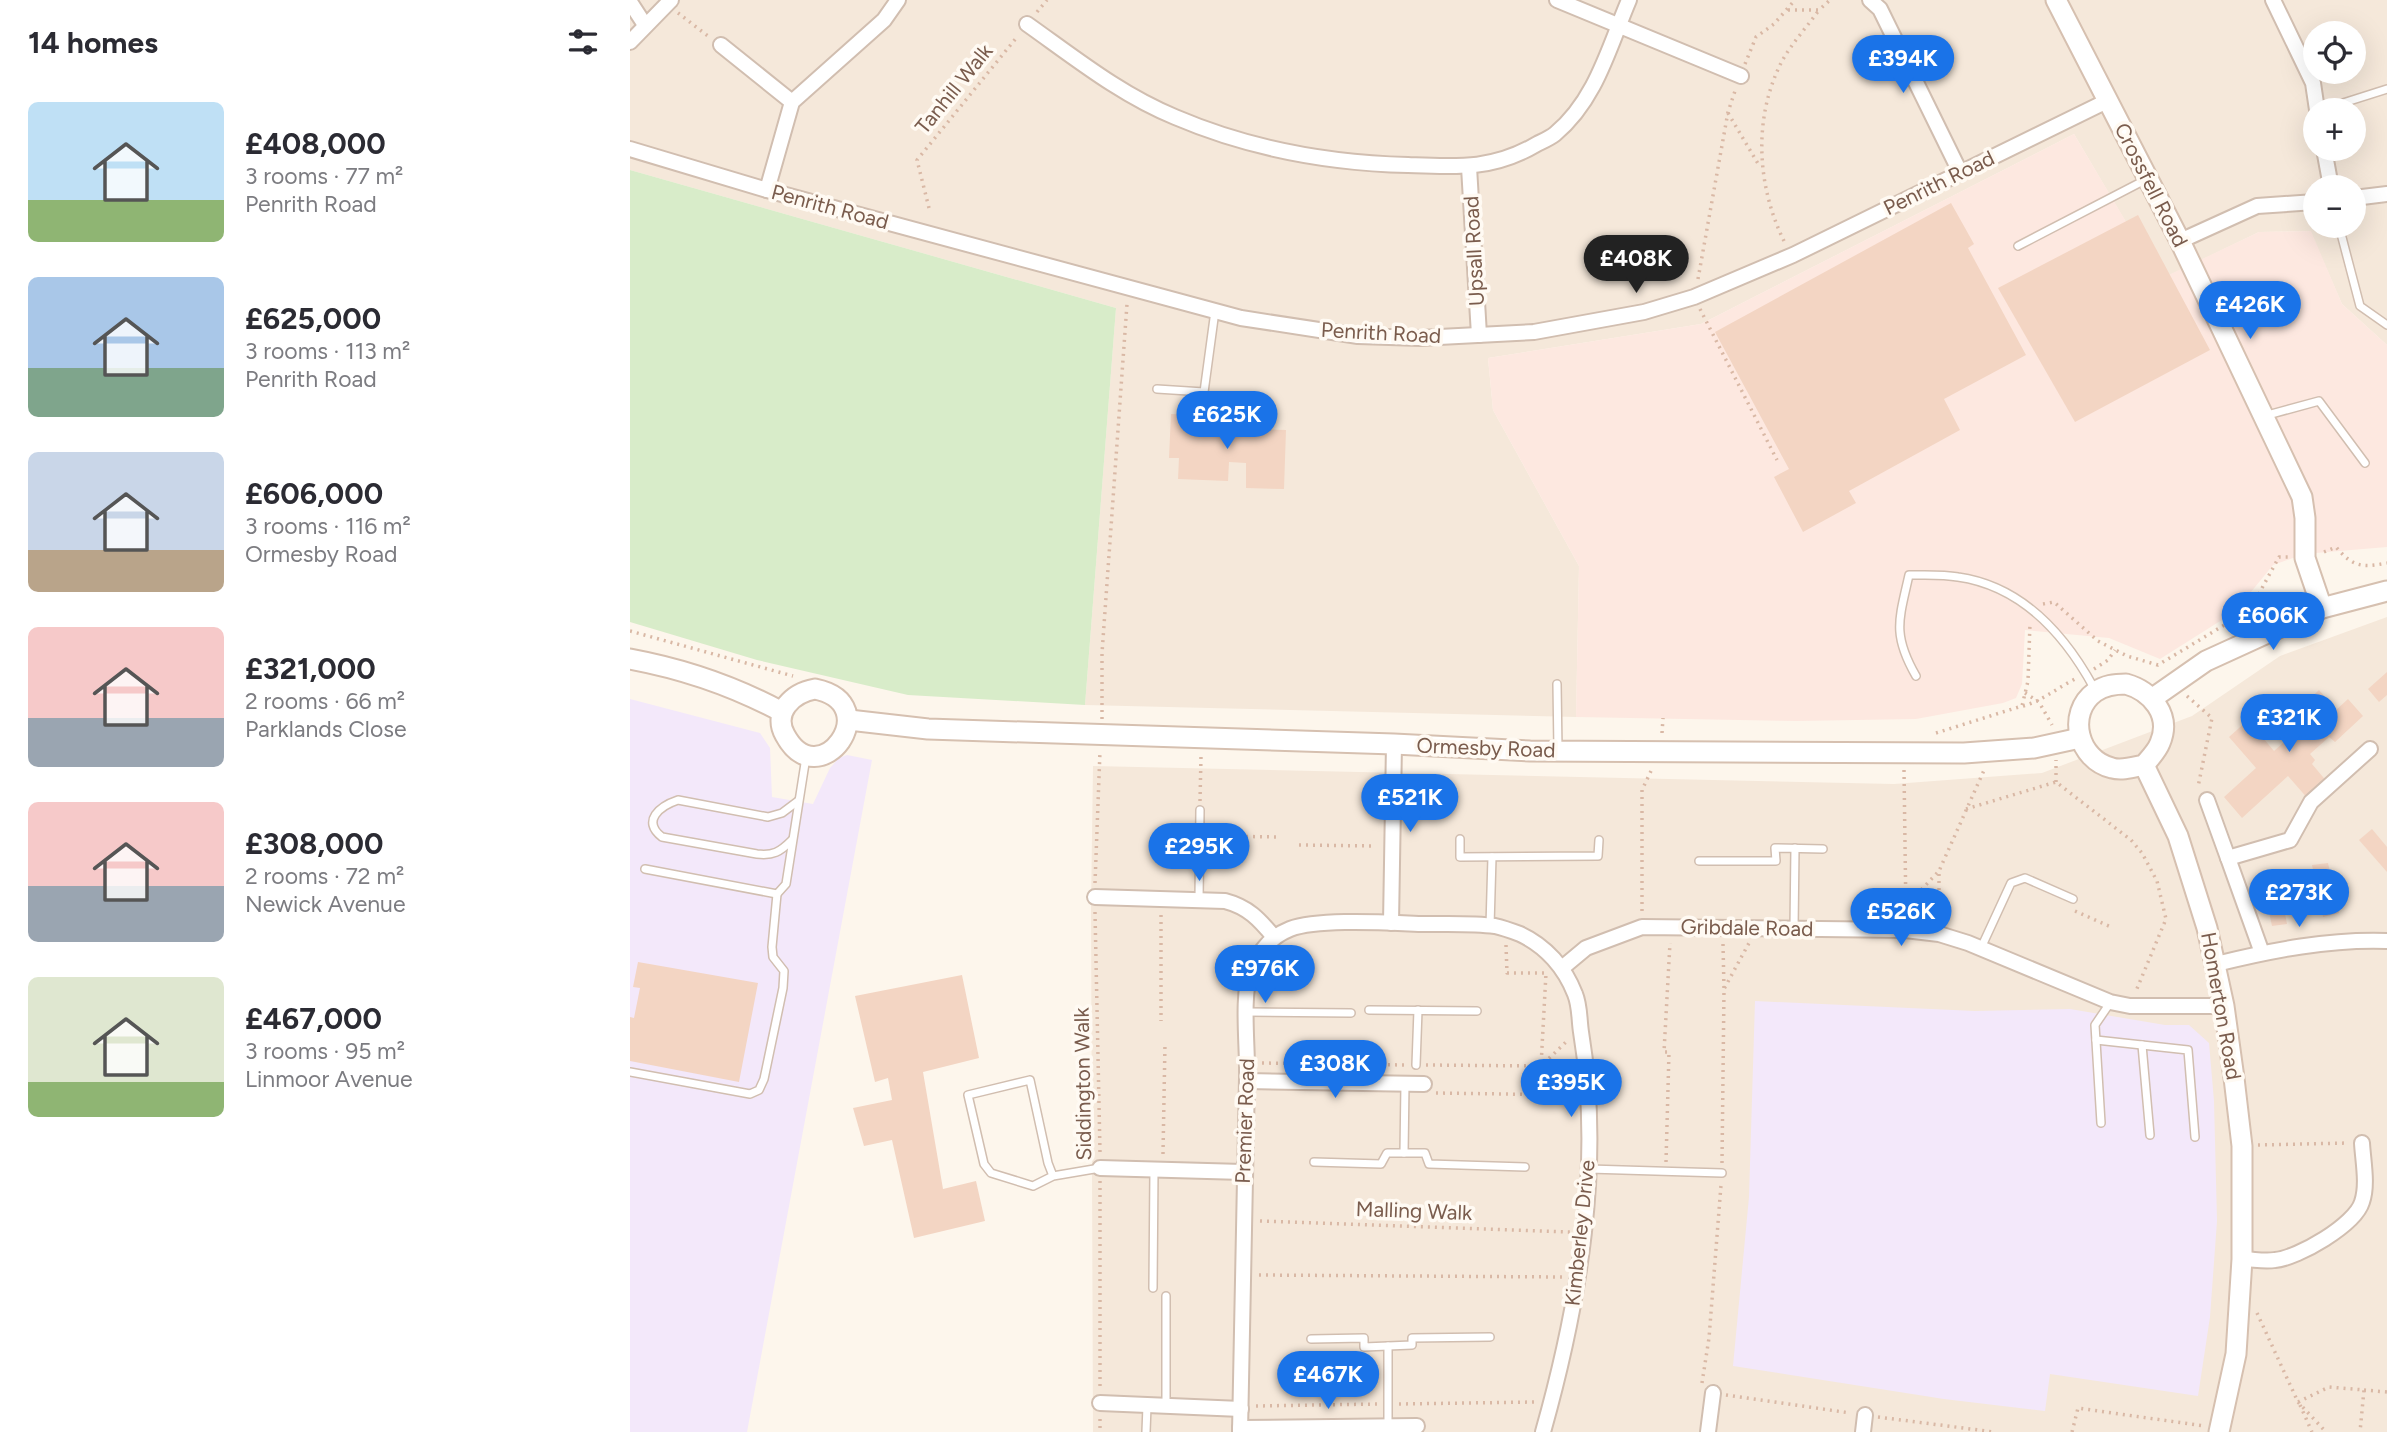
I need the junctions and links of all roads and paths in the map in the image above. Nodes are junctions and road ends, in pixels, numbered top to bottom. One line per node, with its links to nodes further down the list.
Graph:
1 (898, 0): 24 (street)
2 (1047, 0): 14 (path, Tanhill Walk)
3 (1557, 0): 16 (street)
4 (1629, 0): 16 (street)
5 (1795, 0): 12 (path)
6 (1830, 0): 13 (path)
7 (1870, 0): 29 (street)
8 (2056, 0): 23 (street, Crossfell Road)
9 (2273, 0): 21 (street)
10 (630, 2): 15 (street)
11 (669, 2): 15 (street); 18 (path)
12 (1786, 10): 13 (path); 19 (path)
13 (1819, 10): 28 (path)
14 (1027, 24): 27 (street); 35 (path, Tanhill Walk)
15 (645, 25): 17 (street)
16 (1618, 25): 19 (street); 27 (street)
17 (630, 42)
18 (721, 45): 24 (street)
19 (1741, 76): 25 (path)
20 (2387, 89): 22 (lane)
21 (2316, 98)
22 (2358, 98)
23 (2107, 101): 29 (street, Penrith Road); 30 (street, Crossfell Road)
24 (792, 102): 31 (street)
25 (1728, 113): 28 (path); 41 (path)
26 (630, 149): 31 (street, Penrith Road)
27 (1469, 167): 44 (street, Upsall Road)
28 (1761, 169): 39 (path)
29 (1960, 172): 39 (street, Penrith Road)
30 (2148, 179): 37 (street, Crossfell Road); 38 (lane)
31 (768, 190): 40 (street, Penrith Road)
32 (2387, 194): 33 (street)
33 (2366, 197)
34 (2303, 203): 37 (street)
35 (929, 208)
36 (2342, 238): 43 (lane)
37 (2180, 240): 46 (street, Crossfell Road)
38 (2018, 246)
39 (1793, 255): 41 (street, Penrith Road)
40 (1128, 288): 42 (street, Penrith Road); 68 (path, Siddington Walk)
41 (1694, 297): 44 (street, Penrith Road); 47 (path)
42 (1216, 311): 44 (street, Penrith Road); 45 (lane)
43 (2387, 325)
44 (1479, 335)
45 (1157, 389)
46 (2263, 416): 48 (lane); 49 (street, Crossfell Road)
47 (1777, 460)
48 (2365, 463)
49 (2305, 558): 50 (path); 53 (street, Crossfell Road); 57 (path)
50 (2387, 564)
51 (2387, 591): 53 (street)
52 (2030, 607): 55 (path); 58 (lane); 60 (lane); 64 (path)
53 (2322, 608): 61 (street)
54 (630, 631): 59 (path)
55 (2115, 650): 57 (path); 60 (path)
56 (630, 659): 65 (street)
57 (2158, 665): 61 (path)
58 (1916, 676)
59 (798, 678)
60 (2091, 682): 63 (street); 64 (path); 71 (street)
61 (2174, 683): 63 (street); 80 (path)
62 (1557, 684): 74 (lane)
63 (2153, 698): 79 (street)
64 (2022, 706): 69 (path)
65 (782, 712): 67 (street); 78 (street)
66 (1663, 718): 75 (path)
67 (849, 720): 68 (street, Ormesby Road); 78 (street)
68 (1102, 736): 70 (street, Ormesby Road); 100 (path, Siddington Walk)
69 (1927, 736)
70 (1201, 738): 72 (street, Ormesby Road); 83 (path)
71 (2080, 738): 76 (street, Ormesby Road); 79 (street)
72 (1394, 744): 74 (street, Ormesby Road); 91 (street)
73 (2370, 749): 95 (street)
74 (1558, 751): 75 (street, Ormesby Road)
75 (1660, 751): 77 (street, Ormesby Road); 107 (path)
76 (1993, 751): 77 (street, Ormesby Road); 82 (path)
77 (1903, 754): 104 (path)
78 (806, 757): 81 (lane)
79 (2144, 765): 119 (street, Homerton Road)
80 (2207, 800): 95 (street)
81 (798, 801): 88 (lane); 88 (lane)
82 (1966, 809): 98 (path); 123 (path)
83 (1200, 810): 85 (lane)
84 (1155, 835): 85 (path)
85 (1199, 836): 86 (path); 103 (lane)
86 (1279, 837)
87 (1460, 839): 94 (lane)
88 (792, 840): 99 (lane)
89 (1599, 840): 94 (lane)
90 (1299, 845): 91 (path)
91 (1392, 846): 105 (street)
92 (1795, 848): 93 (lane); 96 (lane); 112 (lane)
93 (1823, 849)
94 (1492, 857): 106 (lane)
95 (2228, 858): 118 (street)
96 (1699, 861)
97 (645, 869): 99 (lane)
98 (1939, 871): 104 (path); 114 (path)
99 (777, 894): 136 (lane)
100 (1095, 897): 101 (street); 149 (path, Siddington Walk)
101 (1161, 899): 103 (street); 130 (path)
102 (2073, 899): 109 (path); 117 (lane)
103 (1199, 901): 115 (street)
104 (1906, 906): 113 (path)
105 (1391, 923): 106 (street, Kimberley Drive); 115 (street)
106 (1490, 926): 111 (street, Kimberley Drive)
107 (1642, 927): 108 (street, Gribdale Road); 120 (street, Gribdale Road)
108 (1670, 927): 110 (street, Gribdale Road); 152 (path)
109 (2111, 927)
110 (1723, 928): 112 (street, Gribdale Road); 121 (path)
111 (1506, 929): 120 (street, Kimberley Drive); 135 (path)
112 (1794, 929): 113 (street, Gribdale Road)
113 (1905, 930): 114 (street, Gribdale Road)
114 (1939, 934): 117 (street, Gribdale Road)
115 (1274, 937): 128 (street, Premier Road)
116 (2387, 942): 118 (street)
117 (1981, 948): 122 (street, Gribdale Road)
118 (2262, 953): 119 (street)
119 (2216, 964): 124 (street, Homerton Road)
120 (1562, 968): 140 (street, Kimberley Drive)
121 (1724, 989)
122 (2110, 1002): 123 (street, Gribdale Road); 131 (lane)
123 (2130, 1006): 124 (street, Gribdale Road)
124 (2224, 1006): 145 (street, Homerton Road)
125 (1369, 1010): 126 (lane)
126 (1418, 1010): 127 (lane); 134 (lane)
127 (1478, 1011)
128 (1247, 1012): 129 (lane); 137 (street, Premier Road)
129 (1351, 1013)
130 (1161, 1021)
131 (2096, 1040): 133 (lane); 141 (lane)
132 (1165, 1043): 151 (path)
133 (2142, 1045): 142 (lane); 143 (lane)
134 (1416, 1065)
135 (1541, 1066)
136 (630, 1072)
137 (1247, 1081): 138 (street); 153 (street, Premier Road)
138 (1405, 1084): 139 (street); 146 (lane)
139 (1424, 1084): 140 (path)
140 (1588, 1096): 150 (street, Kimberley Drive)
141 (2101, 1123)
142 (2150, 1135)
143 (2195, 1137)
144 (2362, 1143): 145 (path); 158 (street)
145 (2242, 1146): 158 (street, Homerton Road)
146 (1404, 1153): 147 (lane); 148 (lane)
147 (1314, 1162)
148 (1525, 1167)
149 (1100, 1168): 151 (street); 155 (lane); 171 (path, Siddington Walk)
150 (1590, 1169): 152 (lane); 157 (street, Kimberley Drive)
151 (1159, 1170): 153 (street); 162 (lane)
152 (1666, 1171): 154 (lane)
153 (1244, 1172): 156 (street, Premier Road)
154 (1722, 1173)
155 (1053, 1176): 155 (lane)
156 (1243, 1221): 157 (path, Malling Walk); 159 (street, Premier Road)
157 (1583, 1232): 160 (street, Kimberley Drive)
158 (2242, 1259): 161 (street, Homerton Road)
159 (1243, 1275): 160 (path); 174 (street, Premier Road)
160 (1577, 1277): 183 (street, Kimberley Drive)
161 (2241, 1280): 170 (path); 180 (street, Homerton Road)
162 (1153, 1288)
163 (1166, 1296): 173 (lane)
164 (1490, 1337): 166 (lane)
165 (1311, 1339): 166 (lane)
166 (1388, 1346): 177 (lane)
167 (2364, 1390): 168 (path); 170 (path); 189 (path)
168 (2387, 1392)
169 (1713, 1393): 184 (street)
170 (2298, 1402): 187 (path); 188 (path)
171 (1100, 1403): 172 (street); 181 (path, Siddington Walk)
172 (1146, 1405): 173 (street); 182 (lane)
173 (1166, 1405): 174 (street)
174 (1241, 1409): 178 (street, Premier Road)
175 (1865, 1415): 185 (street)
176 (1417, 1426): 177 (street)
177 (1388, 1427): 179 (street)
178 (1240, 1430): 179 (street)
179 (1319, 1430)
180 (2219, 1430): 186 (path)
181 (1100, 1432)
182 (1146, 1432)
183 (1543, 1432)
184 (1708, 1432)
185 (1863, 1432)
186 (2072, 1432)
187 (2312, 1432)
188 (2326, 1432)
189 (2360, 1432)

